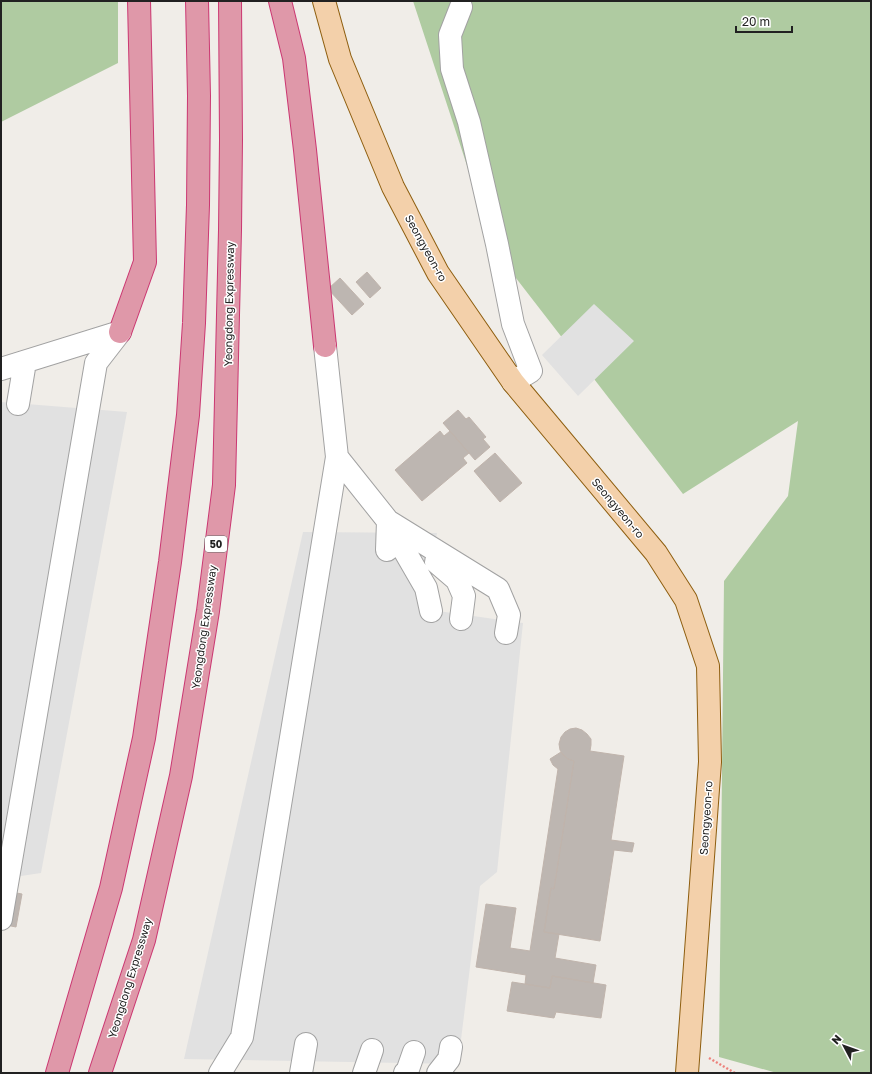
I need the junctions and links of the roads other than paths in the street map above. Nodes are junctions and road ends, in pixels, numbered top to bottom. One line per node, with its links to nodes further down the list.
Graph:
1 (139, 1): 7 (highway)
2 (197, 1): 25 (highway)
3 (230, 1): 26 (highway, Yeongdong Expressway / 50)
4 (280, 1): 8 (highway)
5 (324, 1): 11 (main road, Seongyeon-ro)
6 (461, 7): 11 (street)
7 (120, 332): 9 (street); 19 (street)
8 (325, 346): 13 (street)
9 (25, 362): 10 (street); 12 (street)
10 (1, 369)
11 (513, 382): 32 (main road, Seongyeon-ro)
12 (18, 404)
13 (337, 457): 14 (street); 27 (street)
14 (388, 521): 15 (street); 16 (street); 17 (street); 18 (street)
15 (387, 550)
16 (431, 611)
17 (461, 619)
18 (506, 633)
19 (4, 885): 20 (street)
20 (1, 919)
21 (306, 1044): 28 (street)
22 (451, 1048): 31 (street)
23 (372, 1050): 29 (street)
24 (414, 1052): 30 (street)
25 (57, 1073)
26 (100, 1073)
27 (220, 1073)
28 (301, 1073)
29 (364, 1073)
30 (405, 1073)
31 (438, 1073)
32 (687, 1073)

